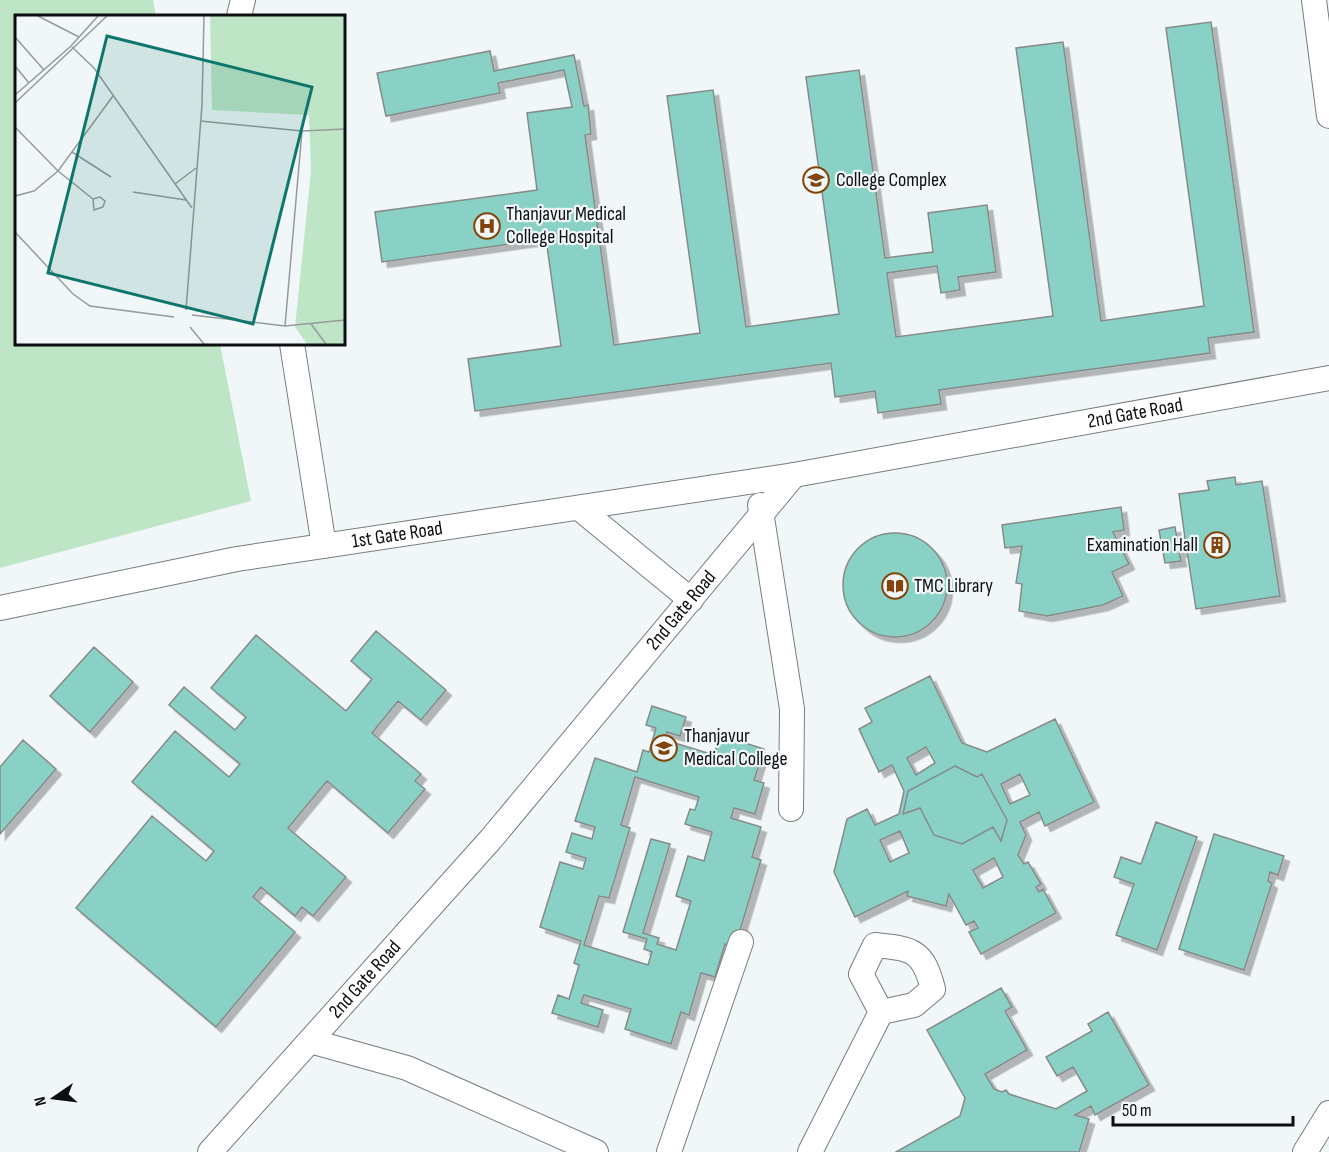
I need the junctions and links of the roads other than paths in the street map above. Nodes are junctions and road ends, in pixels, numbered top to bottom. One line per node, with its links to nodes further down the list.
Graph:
1 (243, 0): 3 (street)
2 (1314, 0): 4 (street)
3 (239, 15)
4 (1329, 116)
5 (292, 345): 11 (street)
6 (1329, 378): 7 (street, 2nd Gate Road)
7 (795, 475): 8 (street, 1st Gate Road); 10 (street, 2nd Gate Road)
8 (757, 481): 9 (street, 1st Gate Road); 10 (street)
9 (579, 507): 11 (street, 1st Gate Road); 12 (street)
10 (761, 515): 12 (street, 2nd Gate Road); 14 (street)
11 (324, 546): 13 (street, 1st Gate Road)
12 (690, 600): 17 (street, 2nd Gate Road)
13 (0, 608)
14 (791, 809)
15 (741, 942): 21 (street)
16 (881, 1012): 22 (street)
17 (310, 1041): 19 (street, 2nd Gate Road); 20 (street)
18 (1329, 1113): 23 (street)
19 (210, 1152)
20 (596, 1152)
21 (669, 1152)
22 (810, 1152)
23 (1305, 1152)

